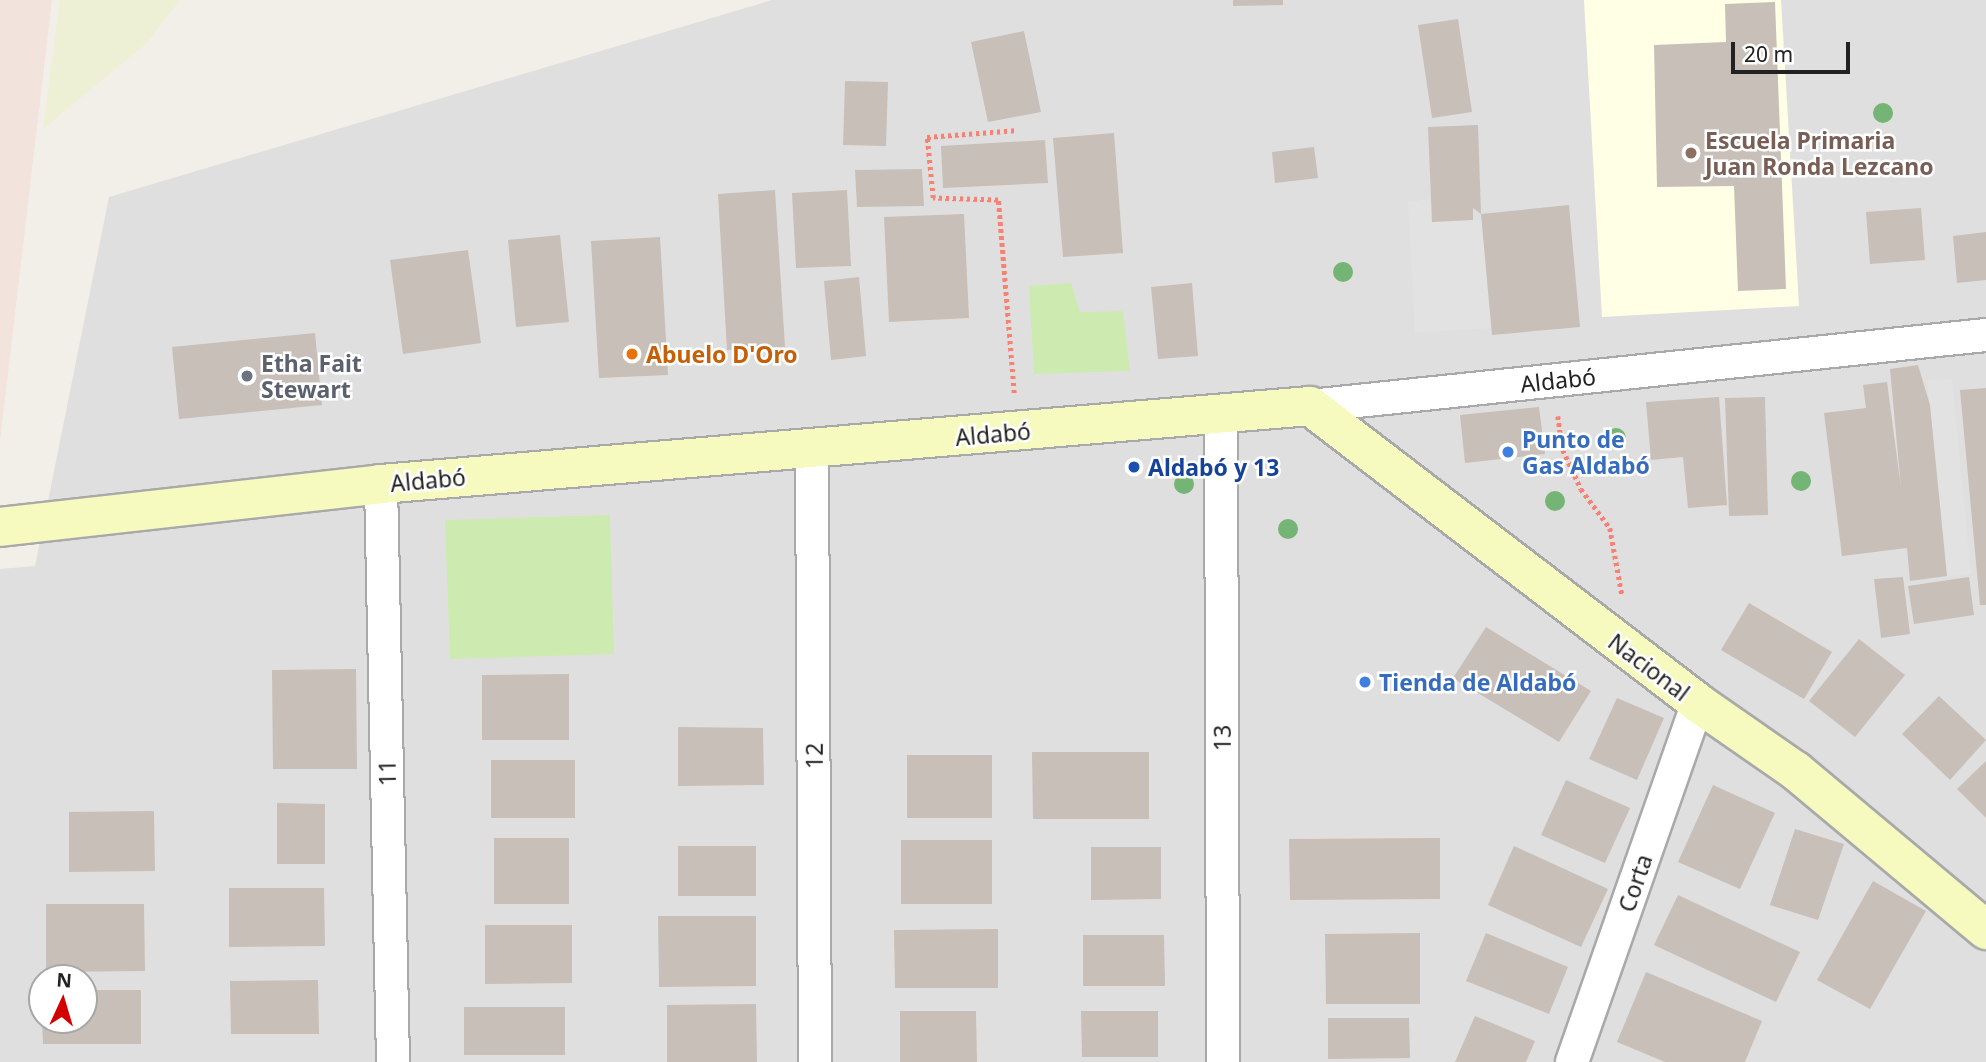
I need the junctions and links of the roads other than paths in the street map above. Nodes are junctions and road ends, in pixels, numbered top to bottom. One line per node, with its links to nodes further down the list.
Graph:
1 (1986, 335): 2 (street, Aldabó)
2 (1310, 406): 3 (street, Aldabó); 7 (street, Nacional)
3 (1221, 414): 4 (street, Aldabó); 11 (street, 13)
4 (812, 450): 5 (street, Aldabó); 10 (street, 12)
5 (382, 484): 6 (street, Aldabó); 9 (street, 11)
6 (0, 527)
7 (1698, 703): 8 (street, Nacional); 12 (street, Corta)
8 (1986, 930)
9 (393, 1062)
10 (815, 1062)
11 (1223, 1062)
12 (1572, 1062)

